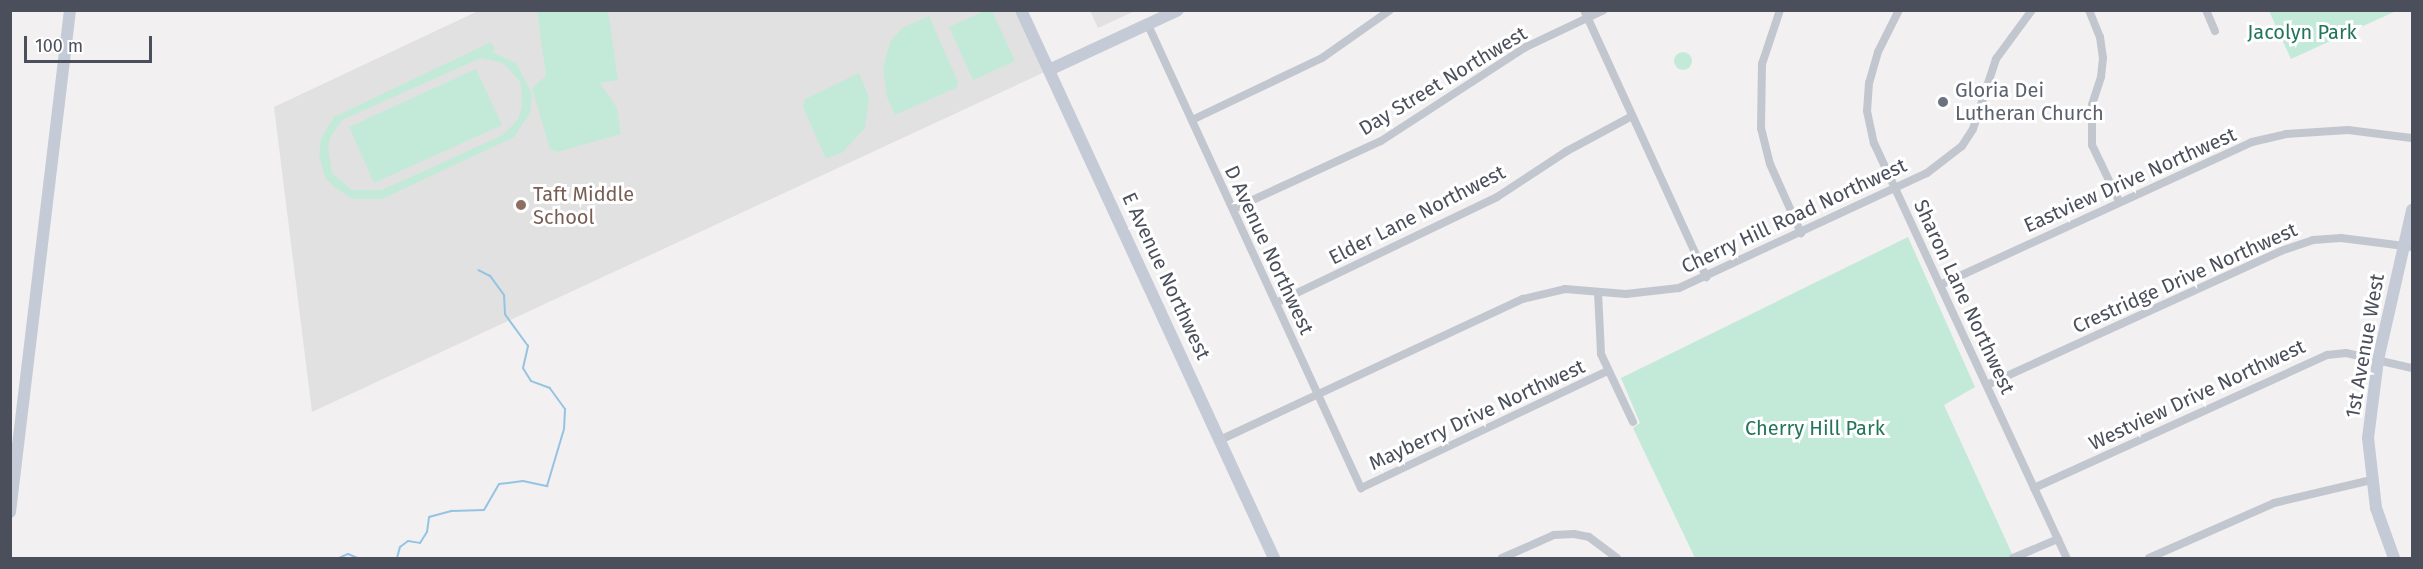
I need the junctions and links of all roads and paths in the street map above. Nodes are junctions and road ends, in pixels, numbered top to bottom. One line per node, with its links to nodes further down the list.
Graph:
1 (70, 10): 40 (street)
2 (1022, 10): 14 (street, E Avenue Northwest)
3 (1178, 10): 12 (street)
4 (1390, 10): 18 (street)
5 (1604, 10): 11 (street, Day Street Northwest)
6 (1780, 10): 24 (street)
7 (1899, 10): 20 (street, Sharon Lane Northwest)
8 (2032, 10): 20 (street, Cherry Hill Road Northwest)
9 (2088, 10): 15 (street)
10 (2206, 10): 13 (street)
11 (1586, 14): 17 (street); 22 (street, Day Street Northwest)
12 (1148, 25): 14 (street); 18 (street, D Avenue Northwest)
13 (2215, 30)
14 (1049, 69): 36 (street, E Avenue Northwest)
15 (2101, 77): 16 (street); 21 (street)
16 (2111, 80)
17 (1632, 116): 26 (street); 29 (street, Elder Lane Northwest)
18 (1192, 120): 22 (street, D Avenue Northwest)
19 (2412, 138): 21 (street, Eastview Drive Northwest)
20 (1896, 188): 24 (street, Cherry Hill Road Northwest); 27 (street, Sharon Lane Northwest)
21 (2119, 201): 27 (street, Eastview Drive Northwest)
22 (1233, 209): 29 (street, D Avenue Northwest)
23 (2412, 210): 25 (street, 1st Avenue West)
24 (1801, 233): 26 (street, Cherry Hill Road Northwest)
25 (2408, 246): 30 (street, 1st Avenue West); 33 (street, Crestridge Drive Northwest)
26 (1706, 277): 28 (street, Cherry Hill Road Northwest)
27 (1940, 285): 33 (street, Sharon Lane Northwest)
28 (1598, 291): 32 (street); 34 (street, Cherry Hill Road Northwest)
29 (1276, 303): 34 (street, D Avenue Northwest)
30 (2378, 360): 31 (street, Westview Drive Northwest); 37 (street, 1st Avenue West); 39 (street, Westview Drive Northwest)
31 (2412, 368)
32 (1607, 371): 35 (street); 38 (street, Mayberry Drive Northwest)
33 (1987, 385): 39 (street, Sharon Lane Northwest)
34 (1318, 394): 36 (street, Cherry Hill Road Northwest); 38 (street, D Avenue Northwest)
35 (1633, 422)
36 (1220, 440): 42 (street, E Avenue Northwest)
37 (2371, 480): 47 (street); 48 (street, 1st Avenue West)
38 (1361, 488)
39 (2034, 488): 41 (street, Sharon Lane Northwest)
40 (10, 512)
41 (2058, 539): 45 (street); 46 (street, Sharon Lane Northwest)
42 (1274, 558)
43 (1502, 558): 44 (street)
44 (1617, 558)
45 (2013, 558)
46 (2067, 558)
47 (2149, 558)
48 (2394, 558)

